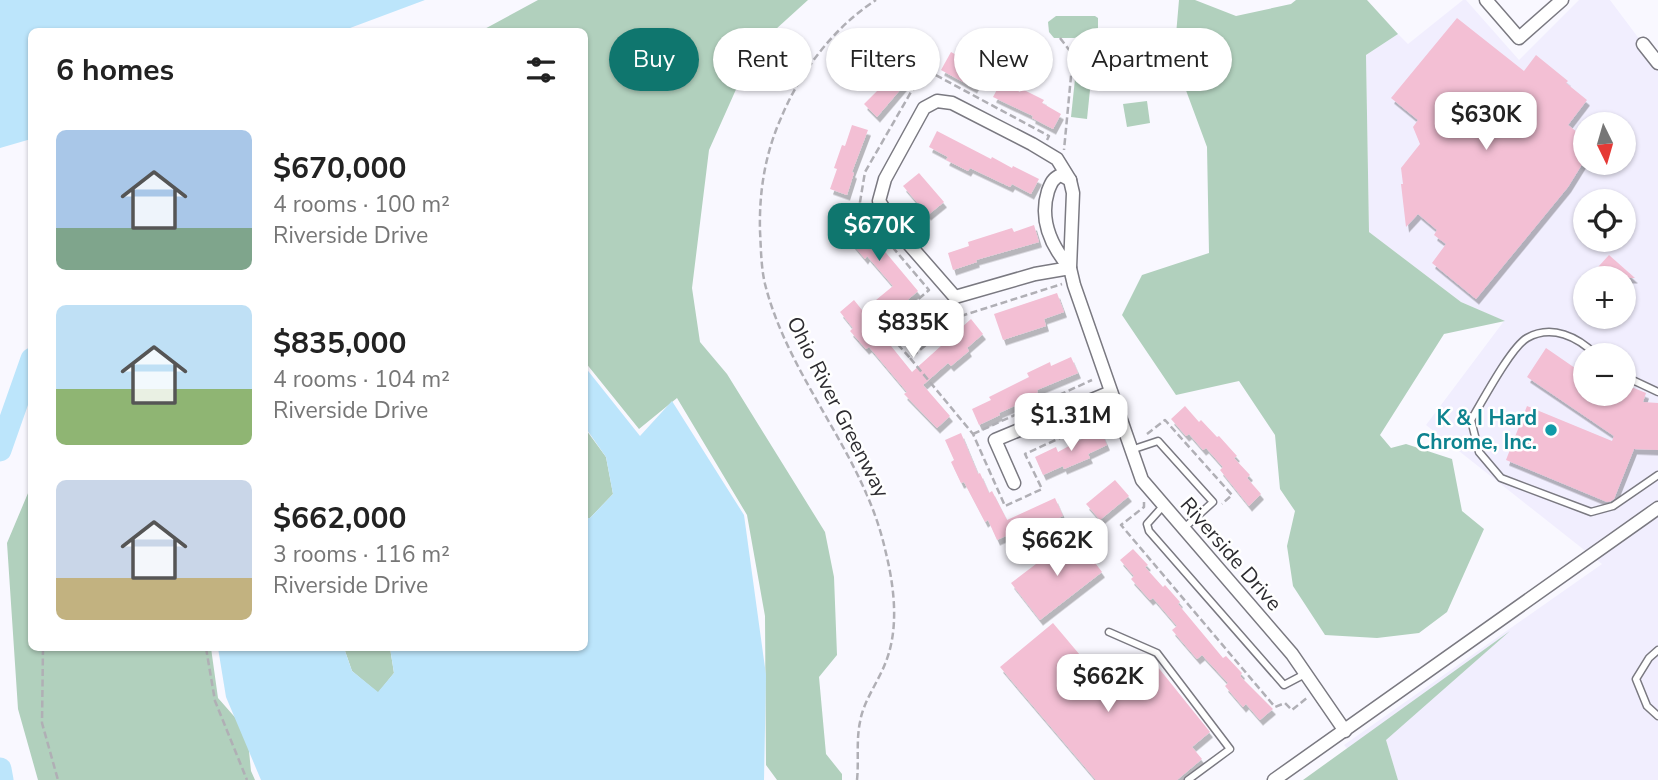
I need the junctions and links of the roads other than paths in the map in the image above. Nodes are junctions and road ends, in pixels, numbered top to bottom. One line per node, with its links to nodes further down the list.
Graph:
1 (1486, 0): 2 (street)
2 (1562, 0)
3 (1643, 44): 4 (street)
4 (1658, 63)
5 (1069, 180): 6 (street); 6 (street); 6 (street)
6 (1070, 268): 9 (street, Riverside Drive)
7 (1579, 343): 12 (lane)
8 (1636, 382): 10 (lane)
9 (1111, 392): 11 (street, Riverside Drive); 13 (street)
10 (1658, 392)
11 (1131, 450): 14 (street, Riverside Drive); 16 (lane)
12 (1658, 475)
13 (1014, 483)
14 (1164, 505): 16 (street, Riverside Drive); 19 (lane)
15 (1658, 508): 21 (street)
16 (1184, 528): 19 (street, Riverside Drive)
17 (1109, 632): 22 (lane)
18 (1658, 650): 20 (lane)
19 (1305, 674): 21 (street, Riverside Drive)
20 (1658, 716)
21 (1345, 731): 23 (street)
22 (1188, 780)
23 (1274, 780)

